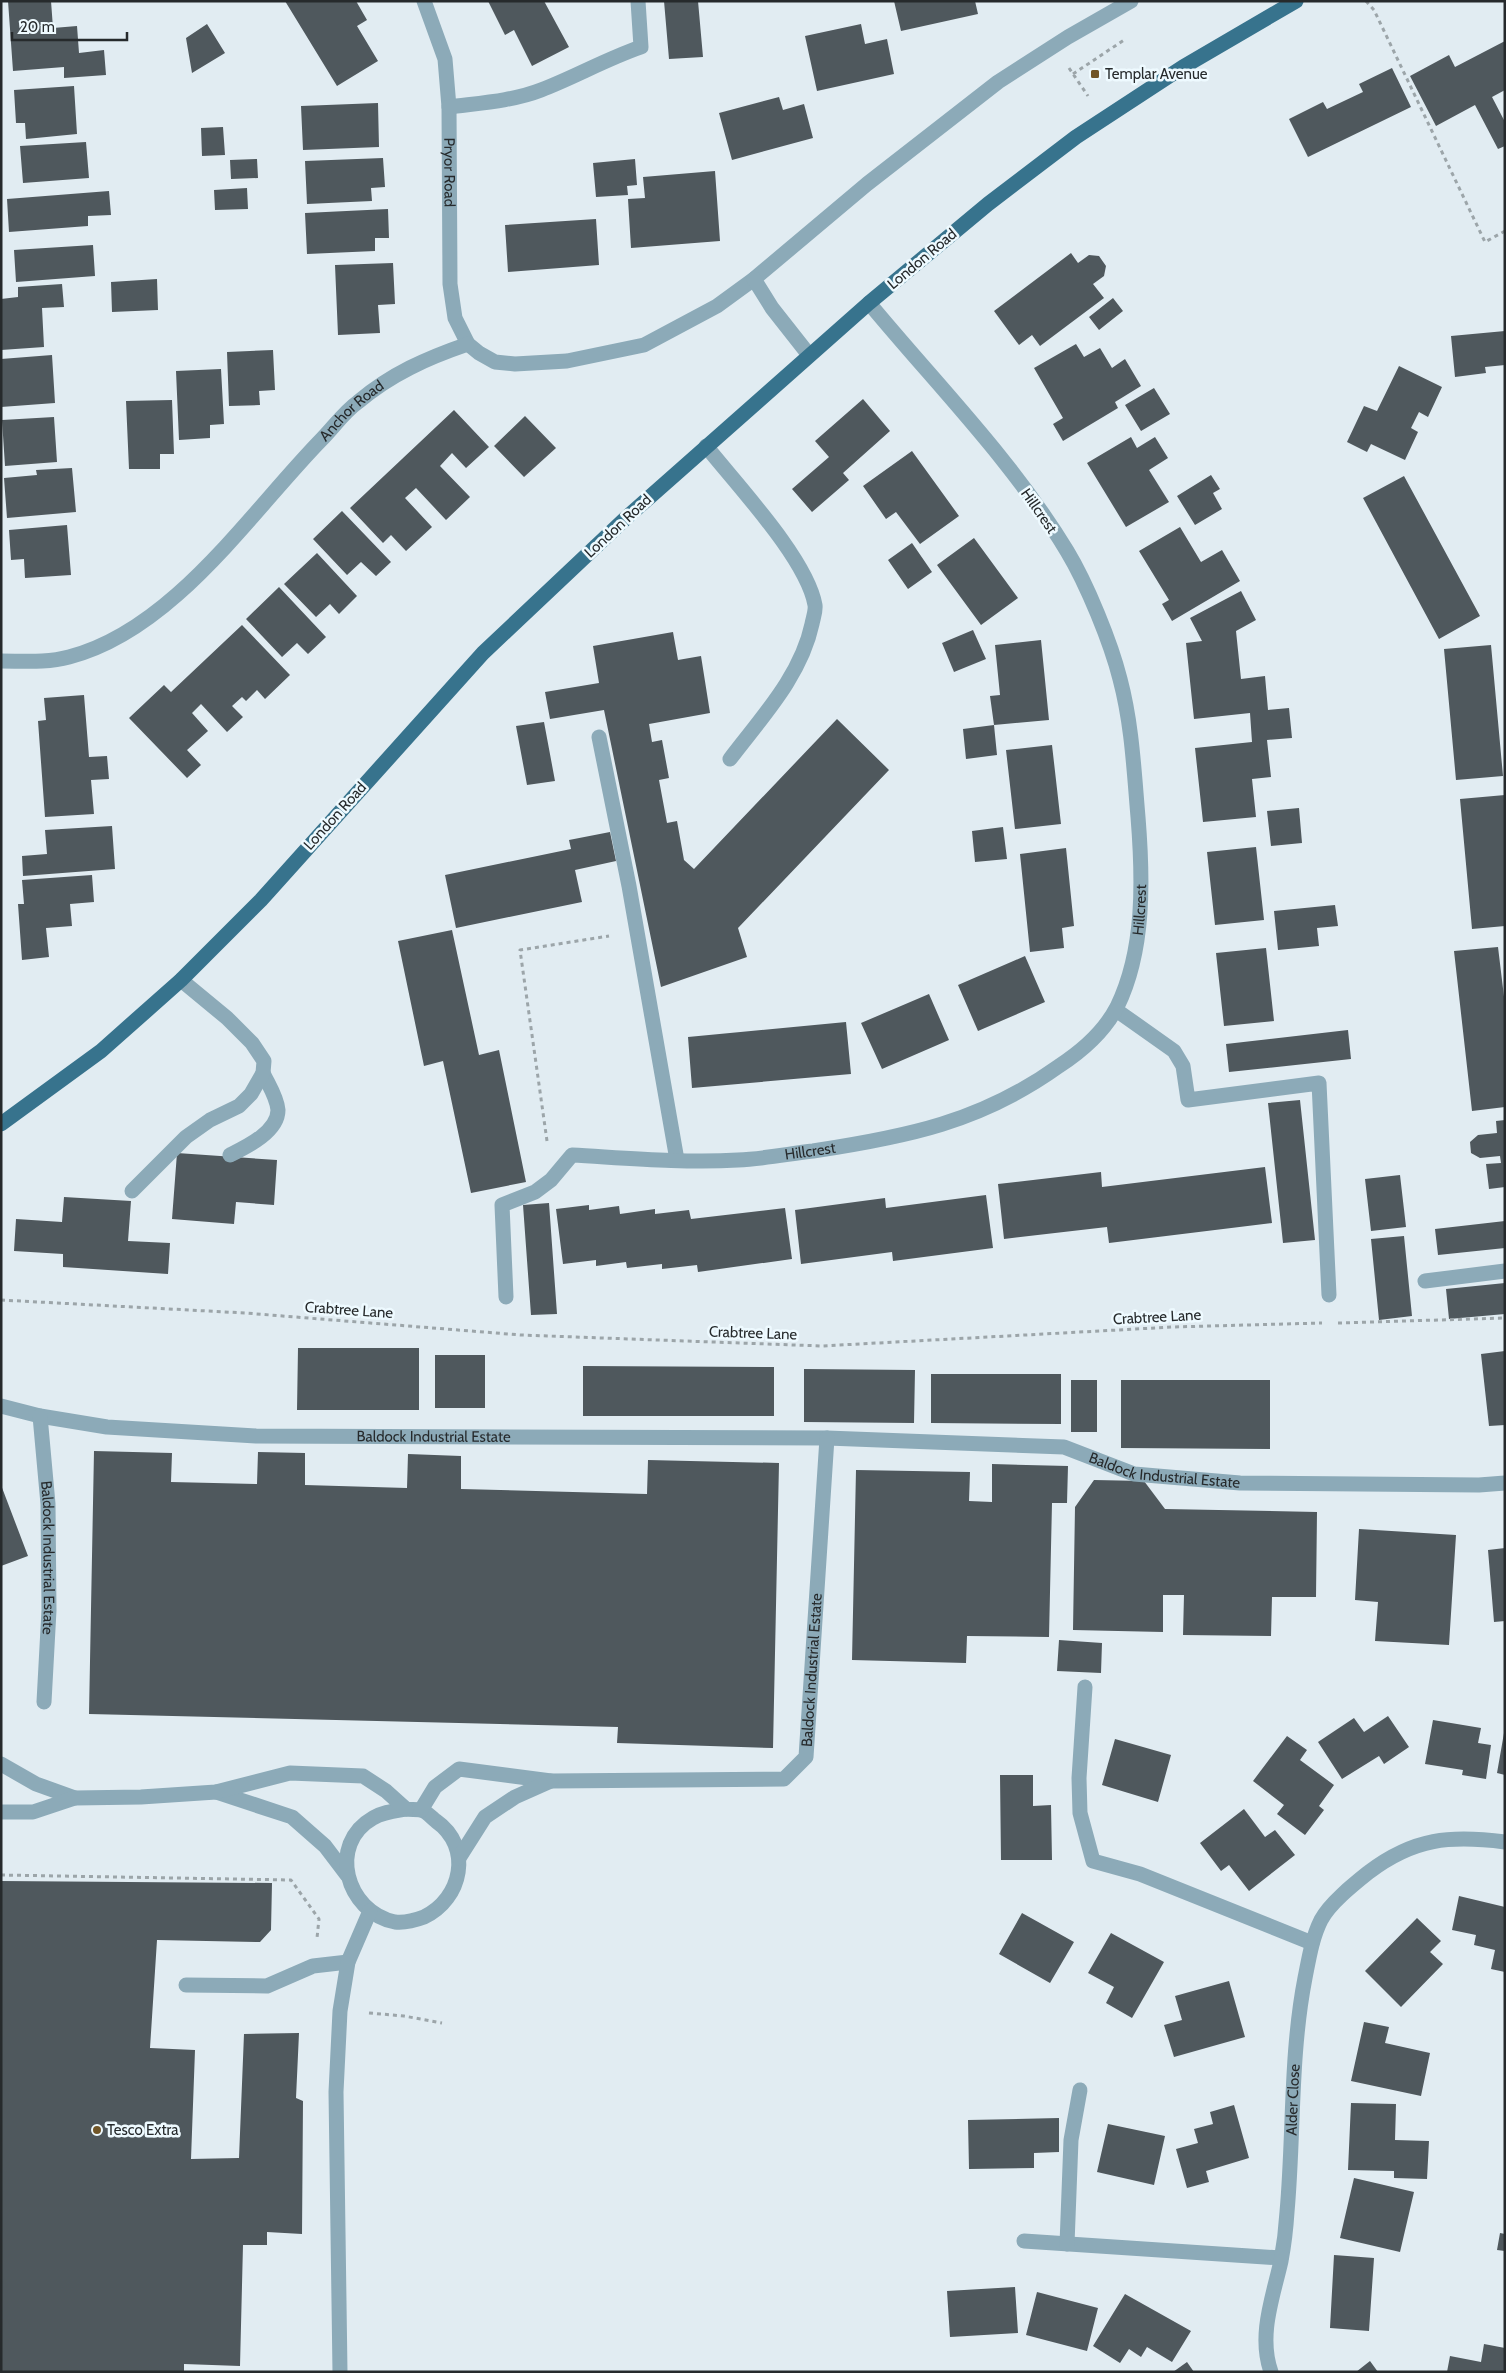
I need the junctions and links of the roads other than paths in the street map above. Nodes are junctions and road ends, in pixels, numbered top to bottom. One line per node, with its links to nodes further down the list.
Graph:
1 (424, 1): 5 (street, Pryor Road)
2 (638, 1): 5 (street)
3 (1131, 1): 6 (street)
4 (1296, 1): 7 (main road, London Road)
5 (449, 107): 8 (street, Pryor Road)
6 (754, 279): 8 (street); 9 (street)
7 (868, 303): 9 (main road, London Road); 15 (street, Hillcrest)
8 (468, 344): 11 (street, Anchor Road)
9 (809, 355): 10 (main road, London Road)
10 (706, 446): 13 (street); 14 (main road, London Road)
11 (1, 661)
12 (599, 737): 19 (street)
13 (730, 759)
14 (181, 980): 16 (street); 17 (main road, London Road)
15 (1116, 1010): 19 (street, Hillcrest); 23 (street)
16 (264, 1073): 18 (street); 20 (street)
17 (1, 1124)
18 (230, 1155)
19 (677, 1160): 24 (street, Hillcrest)
20 (132, 1191)
21 (1505, 1271): 22 (street)
22 (1425, 1281)
23 (1329, 1295)
24 (506, 1297)
25 (1, 1406): 26 (street, Baldock Industrial Estate)
26 (40, 1416): 27 (street, Baldock Industrial Estate); 30 (street, Baldock Industrial Estate)
27 (827, 1438): 28 (street, Baldock Industrial Estate); 32 (street, Baldock Industrial Estate)
28 (1505, 1483)
29 (1085, 1687): 42 (street)
30 (44, 1702)
31 (1, 1764): 34 (street)
32 (551, 1781): 36 (street, Baldock Industrial Estate); 39 (street, Baldock Industrial Estate)
33 (216, 1792): 34 (street); 35 (street); 40 (street)
34 (75, 1798): 37 (street)
35 (406, 1809): 36 (street); 40 (street)
36 (422, 1810): 39 (street)
37 (1, 1812)
38 (1505, 1842): 42 (street, Alder Close)
39 (458, 1858): 41 (street)
40 (347, 1875): 41 (street)
41 (370, 1911): 43 (street)
42 (1312, 1943): 48 (street, Alder Close)
43 (348, 1962): 44 (street); 49 (street)
44 (186, 1985)
45 (1080, 2090): 47 (street)
46 (1024, 2241): 47 (street)
47 (1067, 2244): 48 (street)
48 (1281, 2258): 50 (street, Alder Close)
49 (340, 2372)
50 (1271, 2372)

